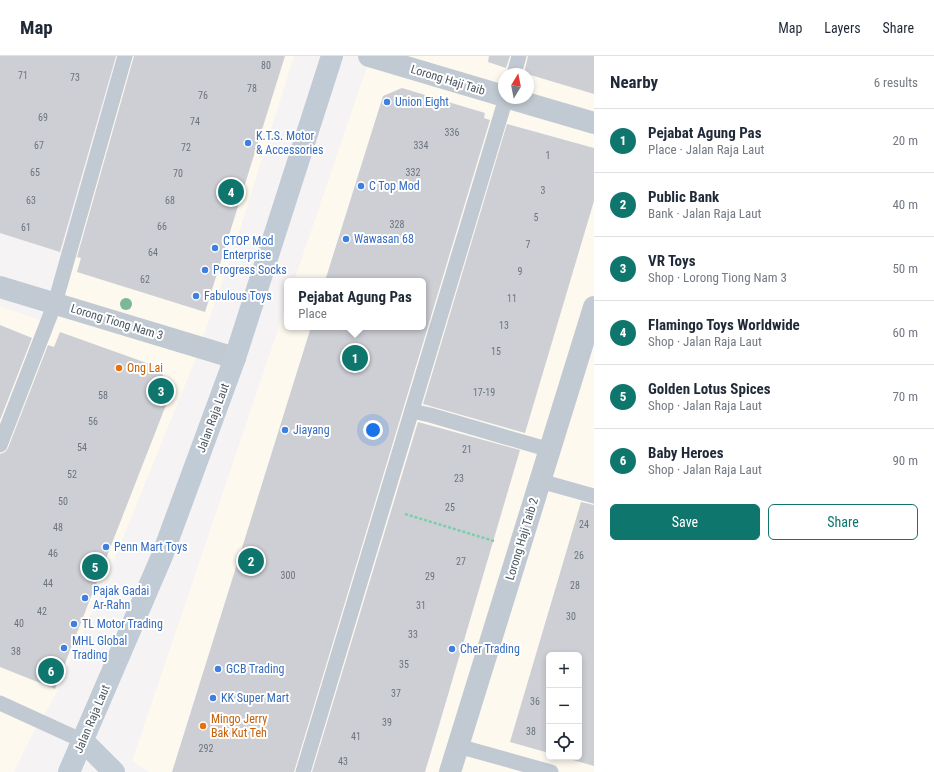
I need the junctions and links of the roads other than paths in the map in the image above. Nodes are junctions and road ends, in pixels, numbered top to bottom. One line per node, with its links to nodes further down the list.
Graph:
1 (125, 56): 11 (lane)
2 (332, 56): 13 (main road, Jalan Raja Laut)
3 (369, 56): 6 (street, Lorong Haji Taib)
4 (519, 56): 5 (lane)
5 (516, 68)
6 (498, 94)
7 (505, 104): 14 (lane)
8 (530, 104): 9 (street, Lorong Haji Taib)
9 (594, 123)
10 (0, 287): 11 (street, Lorong Tiong Nam 3)
11 (55, 303): 13 (street, Lorong Tiong Nam 3); 15 (lane)
12 (594, 307): 16 (street, Lorong Haji Taib 2)
13 (235, 358): 20 (main road, Jalan Raja Laut)
14 (412, 411): 16 (lane); 24 (lane)
15 (0, 445)
16 (550, 450): 17 (street, Lorong Haji Taib 2)
17 (540, 480): 18 (lane); 21 (street, Lorong Haji Taib 2)
18 (594, 496)
19 (0, 703): 20 (lane)
20 (82, 741): 22 (main road, Jalan Raja Laut); 23 (main road)
21 (458, 746): 25 (street, Lorong Haji Taib 2); 26 (lane)
22 (69, 772)
23 (114, 772)
24 (302, 772)
25 (450, 772)
26 (551, 772)

